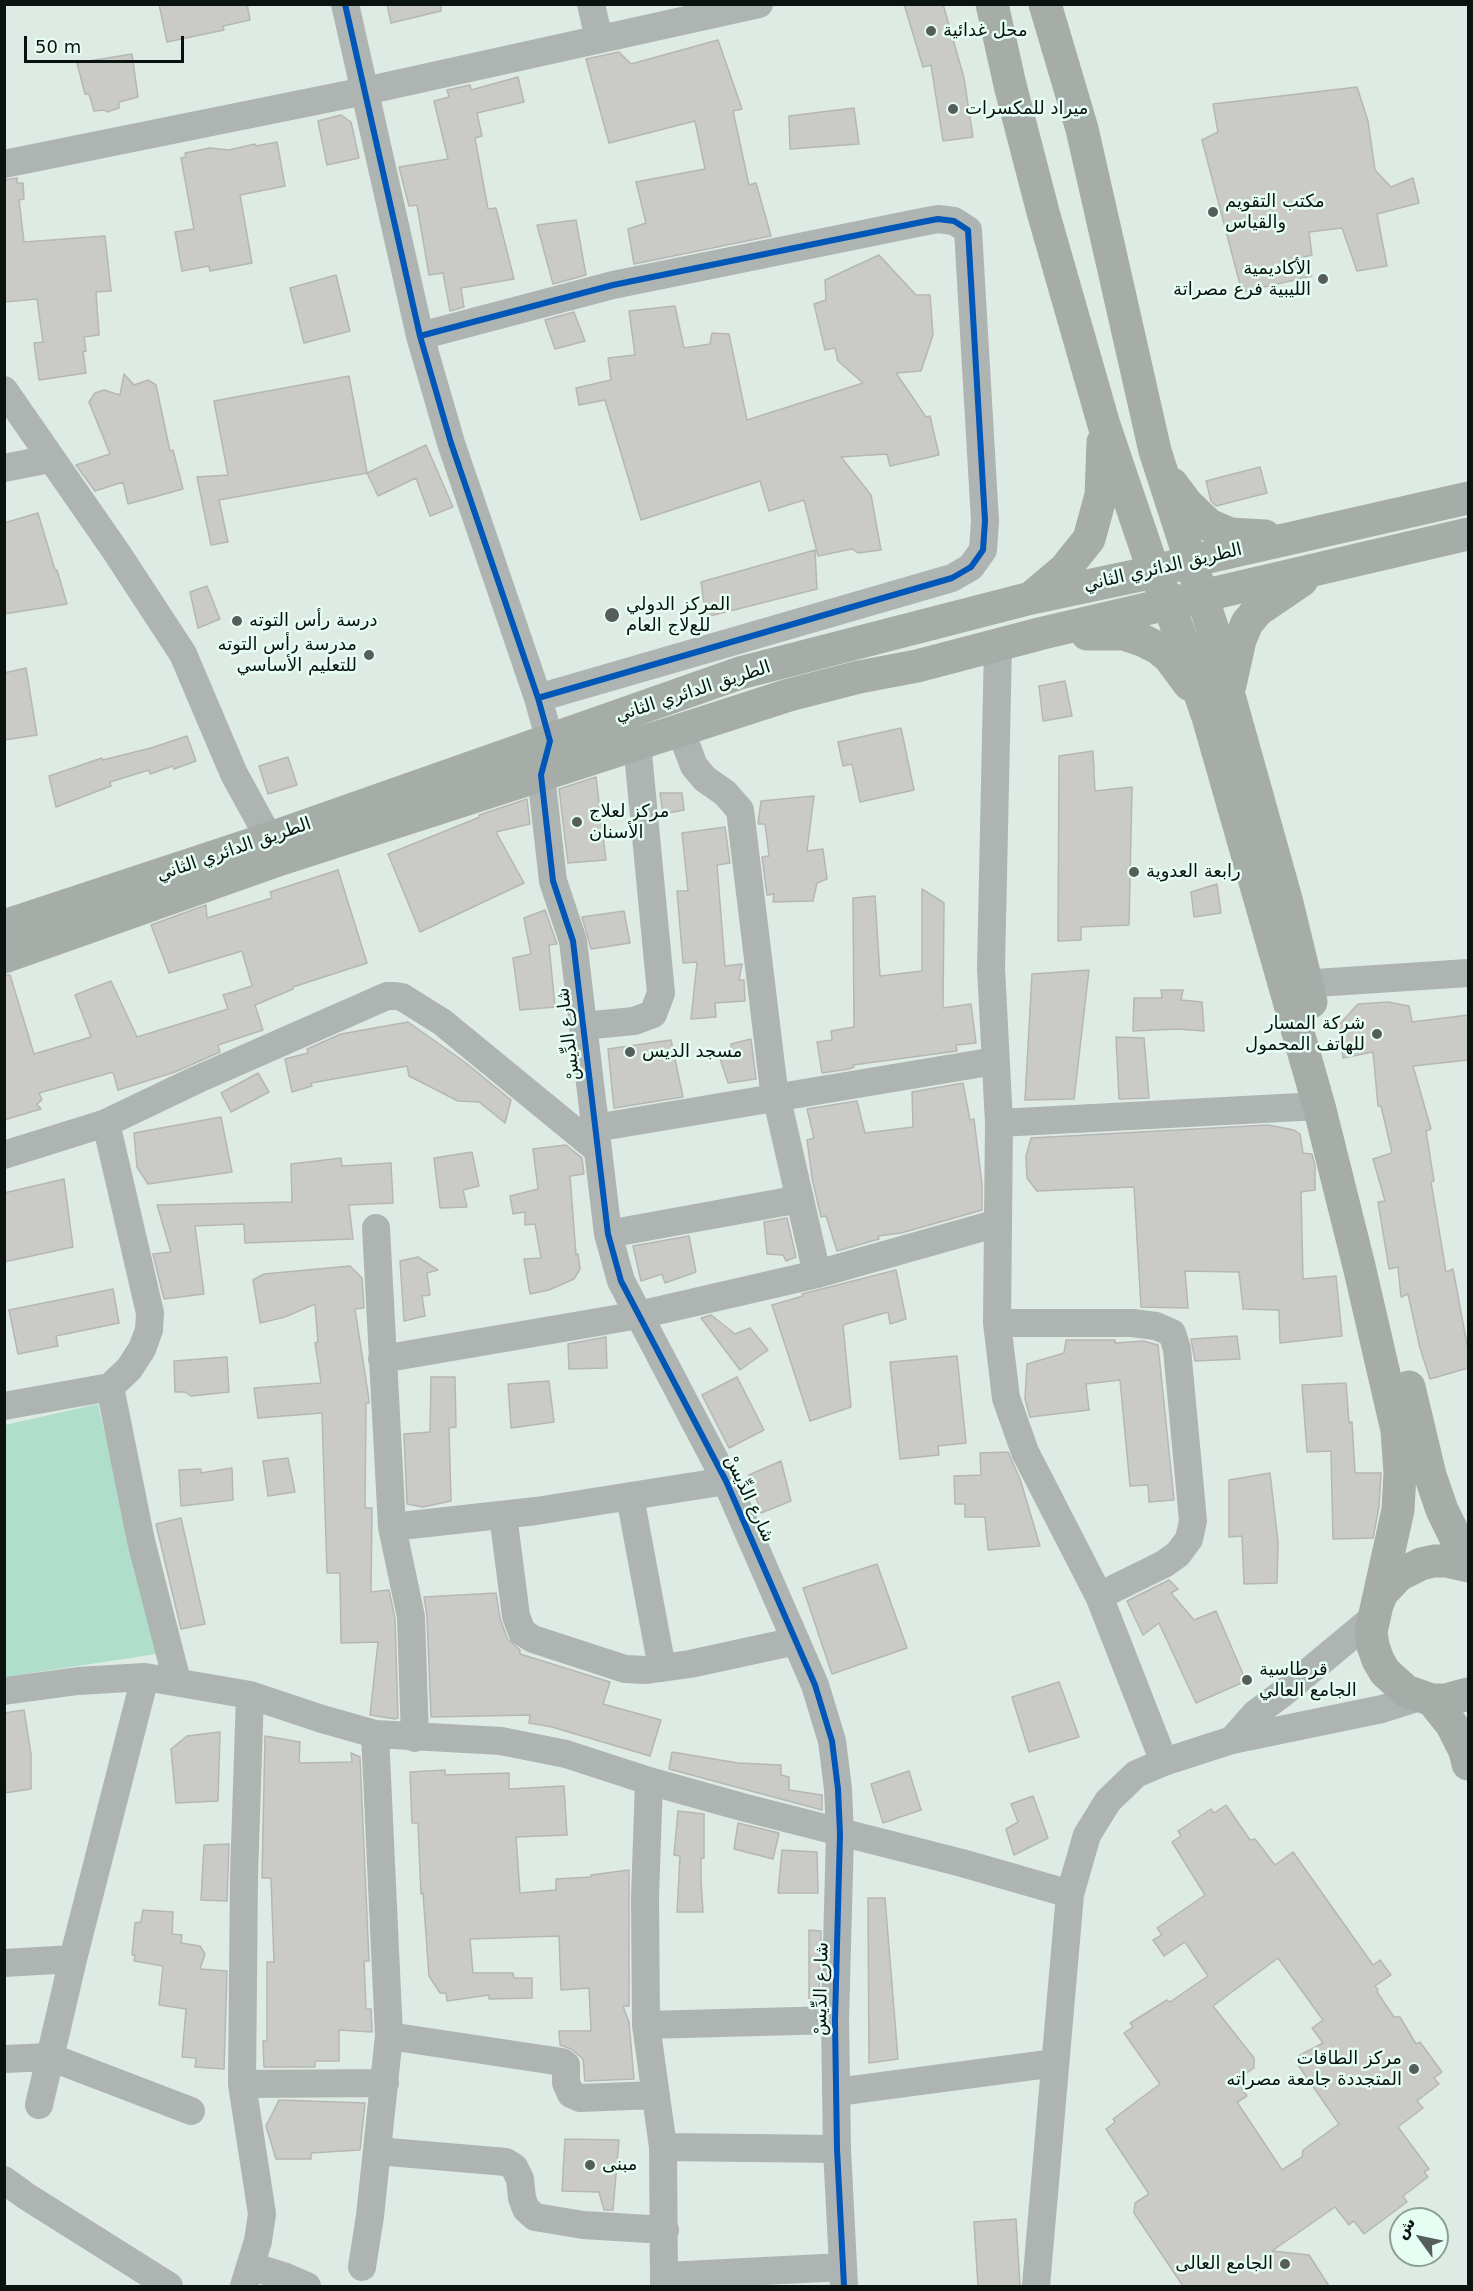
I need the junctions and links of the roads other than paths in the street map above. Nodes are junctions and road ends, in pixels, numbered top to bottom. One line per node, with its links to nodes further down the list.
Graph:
1 (345, 4): 7 (street)
2 (591, 4): 6 (street)
3 (759, 4): 6 (street)
4 (992, 4): 11 (main road)
5 (1045, 4): 12 (main road)
6 (599, 39): 7 (street)
7 (365, 91): 8 (street); 9 (street)
8 (4, 164)
9 (420, 336): 27 (street); 27 (street)
10 (4, 390): 13 (street)
11 (1104, 425): 20 (main road); 22 (main road)
12 (1155, 452): 16 (main road); 18 (main road)
13 (50, 459): 14 (street); 33 (street)
14 (4, 468)
15 (1468, 498): 16 (main road, الطريق الدائري الثاني)
16 (1324, 531): 18 (main road, الطريق الدائري الثاني)
17 (1468, 534): 19 (main road, الطريق الدائري الثاني)
18 (1191, 561): 20 (main road, الطريق الدائري الثاني); 21 (main road)
19 (1326, 567): 21 (main road, الطريق الدائري الثاني); 26 (main road)
20 (1154, 572): 22 (main road, الطريق الدائري الثاني); 23 (main road)
21 (1203, 596): 23 (main road, الطريق الدائري الثاني); 26 (main road)
22 (1031, 598): 30 (main road, الطريق الدائري الثاني)
23 (1169, 604): 24 (main road, الطريق الدائري الثاني); 28 (main road)
24 (1043, 633): 25 (main road, الطريق الدائري الثاني); 28 (main road)
25 (998, 645): 29 (main road, الطريق الدائري الثاني); 39 (street)
26 (1228, 692): 37 (main road)
27 (538, 698): 30 (street)
28 (1208, 717): 37 (main road)
29 (680, 729): 31 (main road, الطريق الدائري الثاني); 40 (street)
30 (550, 741): 32 (street, شارع الدِّيسْ); 33 (main road, الطريق الدائري الثاني)
31 (637, 743): 32 (main road, الطريق الدائري الثاني); 38 (street)
32 (541, 775): 33 (main road, الطريق الدائري الثاني); 38 (street, شارع الدِّيسْ)
33 (276, 849): 34 (main road, الطريق الدائري الثاني); 35 (main road, الطريق الدائري الثاني)
34 (4, 926)
35 (4, 957)
36 (1468, 973): 37 (street)
37 (1295, 984): 41 (main road); 60 (main road)
38 (583, 1026): 44 (street, شارع الدِّيسْ)
39 (995, 1061): 40 (street); 43 (street)
40 (777, 1097): 44 (street); 46 (street)
41 (1319, 1106): 43 (street); 62 (main road)
42 (106, 1123): 44 (street); 45 (street); 54 (street)
43 (999, 1123): 47 (street)
44 (597, 1139): 49 (street, شارع الدِّيسْ)
45 (4, 1155)
46 (801, 1200): 49 (street); 50 (street)
47 (998, 1224): 50 (street); 52 (street)
48 (376, 1228): 53 (street)
49 (608, 1234): 51 (street, شارع الدِّيسْ)
50 (817, 1274): 51 (street)
51 (639, 1315): 53 (street); 56 (street, شارع الدِّيسْ)
52 (997, 1323): 61 (street); 61 (street)
53 (382, 1359): 59 (street)
54 (110, 1387): 55 (street); 66 (street)
55 (4, 1406)
56 (726, 1482): 57 (street); 63 (street, شارع الدِّيسْ)
57 (630, 1497): 58 (street); 64 (street)
58 (503, 1515): 59 (street); 64 (street)
59 (392, 1527): 72 (street)
60 (1468, 1565): 62 (main road)
61 (1099, 1596): 74 (street)
62 (1375, 1611): 70 (main road); 73 (street)
63 (796, 1641): 64 (street); 77 (street, شارع الدِّيسْ)
64 (662, 1668)
65 (145, 1677): 66 (street); 67 (street); 79 (street)
66 (177, 1681): 69 (street)
67 (4, 1690)
68 (1468, 1694): 70 (main road)
69 (250, 1695): 71 (street); 88 (street)
70 (1426, 1699): 73 (street); 75 (main road)
71 (375, 1734): 72 (street); 83 (street)
72 (415, 1738): 76 (street)
73 (1232, 1740): 74 (street)
74 (1164, 1762): 78 (street)
75 (1468, 1764)
76 (649, 1781): 77 (street); 82 (street)
77 (840, 1834): 78 (street); 81 (street, شارع الدِّيسْ)
78 (1070, 1894): 86 (street)
79 (73, 1959): 80 (street); 84 (street)
80 (4, 1963)
81 (835, 2020): 82 (street); 89 (street, شارع الدِّيسْ)
82 (646, 2025): 90 (street)
83 (389, 2036): 87 (street); 90 (street)
84 (50, 2057): 85 (street); 91 (street); 92 (street)
85 (4, 2059)
86 (1055, 2063): 89 (street); 104 (street)
87 (385, 2083): 88 (street); 95 (street)
88 (242, 2084): 99 (street)
89 (837, 2092): 94 (street, شارع الدِّيسْ)
90 (656, 2095): 93 (street)
91 (39, 2105)
92 (191, 2111)
93 (663, 2147): 94 (street); 97 (street)
94 (837, 2149): 100 (street, شارع الدِّيسْ)
95 (377, 2151): 97 (street); 98 (street)
96 (12, 2196): 102 (street)
97 (665, 2230): 101 (street)
98 (362, 2267)
99 (247, 2276): 103 (street)
100 (843, 2277): 101 (street)
101 (665, 2281)
102 (169, 2286)
103 (307, 2286)
104 (1036, 2286)

